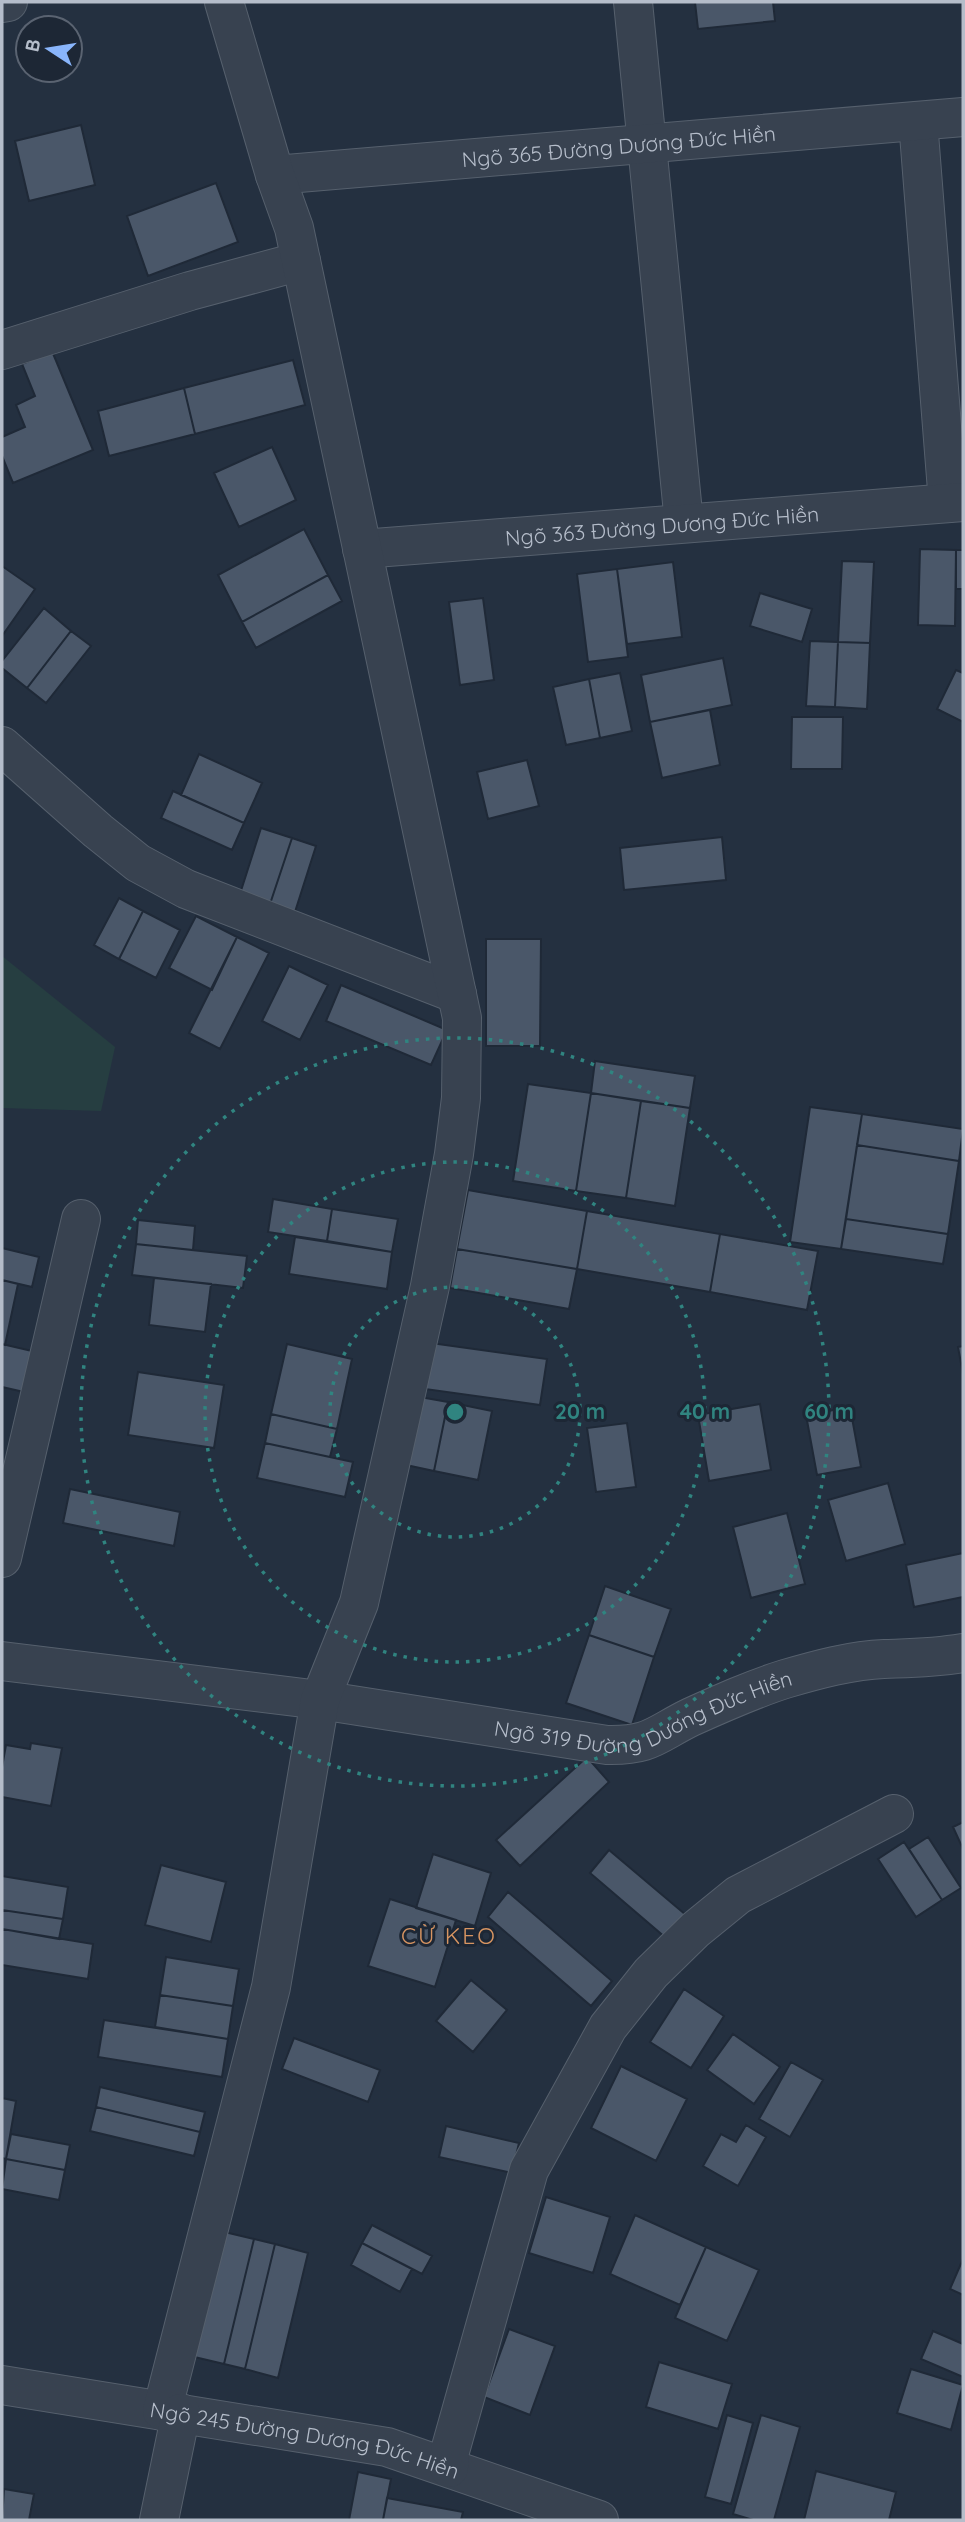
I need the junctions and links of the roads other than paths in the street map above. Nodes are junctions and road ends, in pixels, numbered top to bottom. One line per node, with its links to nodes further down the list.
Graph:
1 (8, 2): 4 (street)
2 (224, 2): 8 (street)
3 (633, 2): 7 (street)
4 (2, 3)
5 (963, 117): 6 (street, Ngõ 365 Đường Dương Đức Hiền)
6 (918, 121): 7 (street, Ngõ 365 Đường Dương Đức Hiền); 11 (street)
7 (645, 144): 8 (street, Ngõ 365 Đường Dương Đức Hiền); 12 (street)
8 (275, 175): 9 (street)
9 (301, 261): 10 (street); 13 (street)
10 (2, 350)
11 (955, 503): 12 (street, Ngõ 363 Đường Dương Đức Hiền)
12 (684, 523): 13 (street, Ngõ 363 Đường Dương Đức Hiền)
13 (362, 549): 15 (street)
14 (2, 746): 15 (street)
15 (457, 994): 20 (street)
16 (81, 1219): 17 (street)
17 (2, 1558)
18 (963, 1653): 20 (street, Ngõ 319 Đường Dương Đức Hiền)
19 (2, 1661): 20 (street, Ngõ 319 Đường Dương Đức Hiền)
20 (320, 1700): 23 (street)
21 (894, 1814): 24 (street)
22 (2, 2385): 23 (street, Ngõ 245 Đường Dương Đức Hiền)
23 (171, 2412): 24 (street, Ngõ 245 Đường Dương Đức Hiền); 25 (street)
24 (449, 2469): 26 (street, Ngõ 245 Đường Dương Đức Hiền)
25 (159, 2520)
26 (599, 2520)

